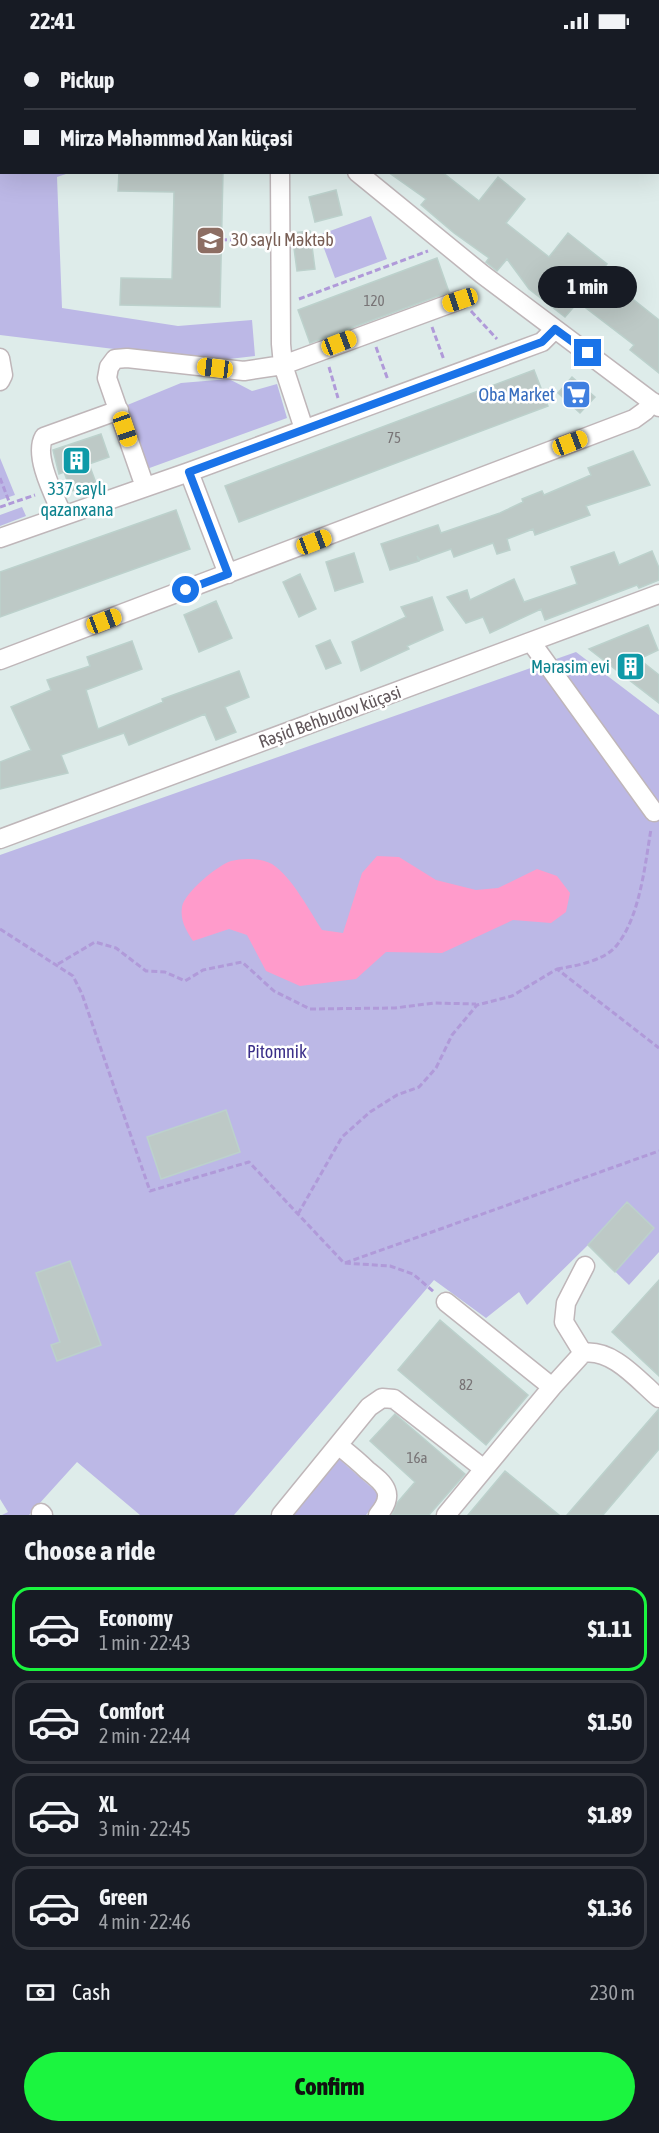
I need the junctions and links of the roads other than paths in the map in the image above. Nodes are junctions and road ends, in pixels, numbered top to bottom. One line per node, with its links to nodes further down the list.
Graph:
1 (280, 174): 6 (street)
2 (359, 174): 4 (street)
3 (460, 300): 6 (street)
4 (555, 329): 8 (street); 10 (street)
5 (0, 358): 7 (street)
6 (283, 365): 9 (street); 10 (street)
7 (0, 381)
8 (656, 404): 15 (street)
9 (119, 410): 12 (street); 13 (street)
10 (304, 429): 11 (street)
11 (189, 472): 12 (street); 15 (street)
12 (145, 488): 13 (street)
13 (63, 516): 14 (street)
14 (0, 538)
15 (228, 574): 18 (street)
16 (657, 600): 17 (street, Rəşid Behbudov küçəsi)
17 (531, 642): 19 (street); 20 (street, Rəşid Behbudov küçəsi)
18 (0, 660)
19 (654, 812)
20 (0, 839)
21 (585, 1266): 23 (street)
22 (446, 1302): 24 (street)
23 (583, 1353): 24 (street); 25 (street)
24 (552, 1387): 27 (street)
25 (659, 1398)
26 (338, 1445): 27 (street); 28 (street); 29 (street)
27 (484, 1469): 30 (street)
28 (281, 1515)
29 (378, 1515)
30 (446, 1515)

